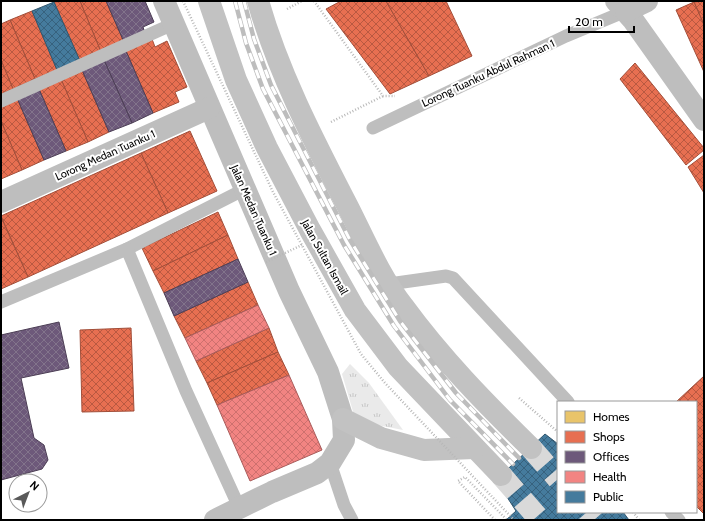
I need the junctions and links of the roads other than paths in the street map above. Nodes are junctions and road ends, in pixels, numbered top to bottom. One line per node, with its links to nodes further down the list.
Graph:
1 (164, 1): 6 (street, Jalan Medan Tuanku 1)
2 (209, 1): 18 (main road, Jalan Sultan Ismail)
3 (258, 1): 14 (main road)
4 (647, 1): 5 (street)
5 (621, 6): 9 (street); 10 (lane, Lorong Tuanku Abdul Rahman 1)
6 (173, 24): 7 (lane); 8 (street, Jalan Medan Tuanku 1)
7 (1, 101)
8 (209, 108): 11 (street, Jalan Medan Tuanku 1); 12 (street, Lorong Medan Tuanku 1)
9 (704, 120)
10 (373, 128)
11 (245, 189): 13 (lane); 17 (street, Jalan Medan Tuanku 1)
12 (1, 202)
13 (127, 249): 15 (lane); 22 (lane)
14 (389, 284): 16 (lane); 19 (main road)
15 (1, 302)
16 (567, 401)
17 (343, 419): 18 (main road); 20 (street, Jalan Medan Tuanku 1)
18 (474, 448): 21 (main road, Jalan Sultan Ismail)
19 (531, 448)
20 (330, 463): 22 (street); 24 (lane)
21 (501, 475)
22 (239, 507): 23 (street)
23 (215, 520)
24 (352, 520)

